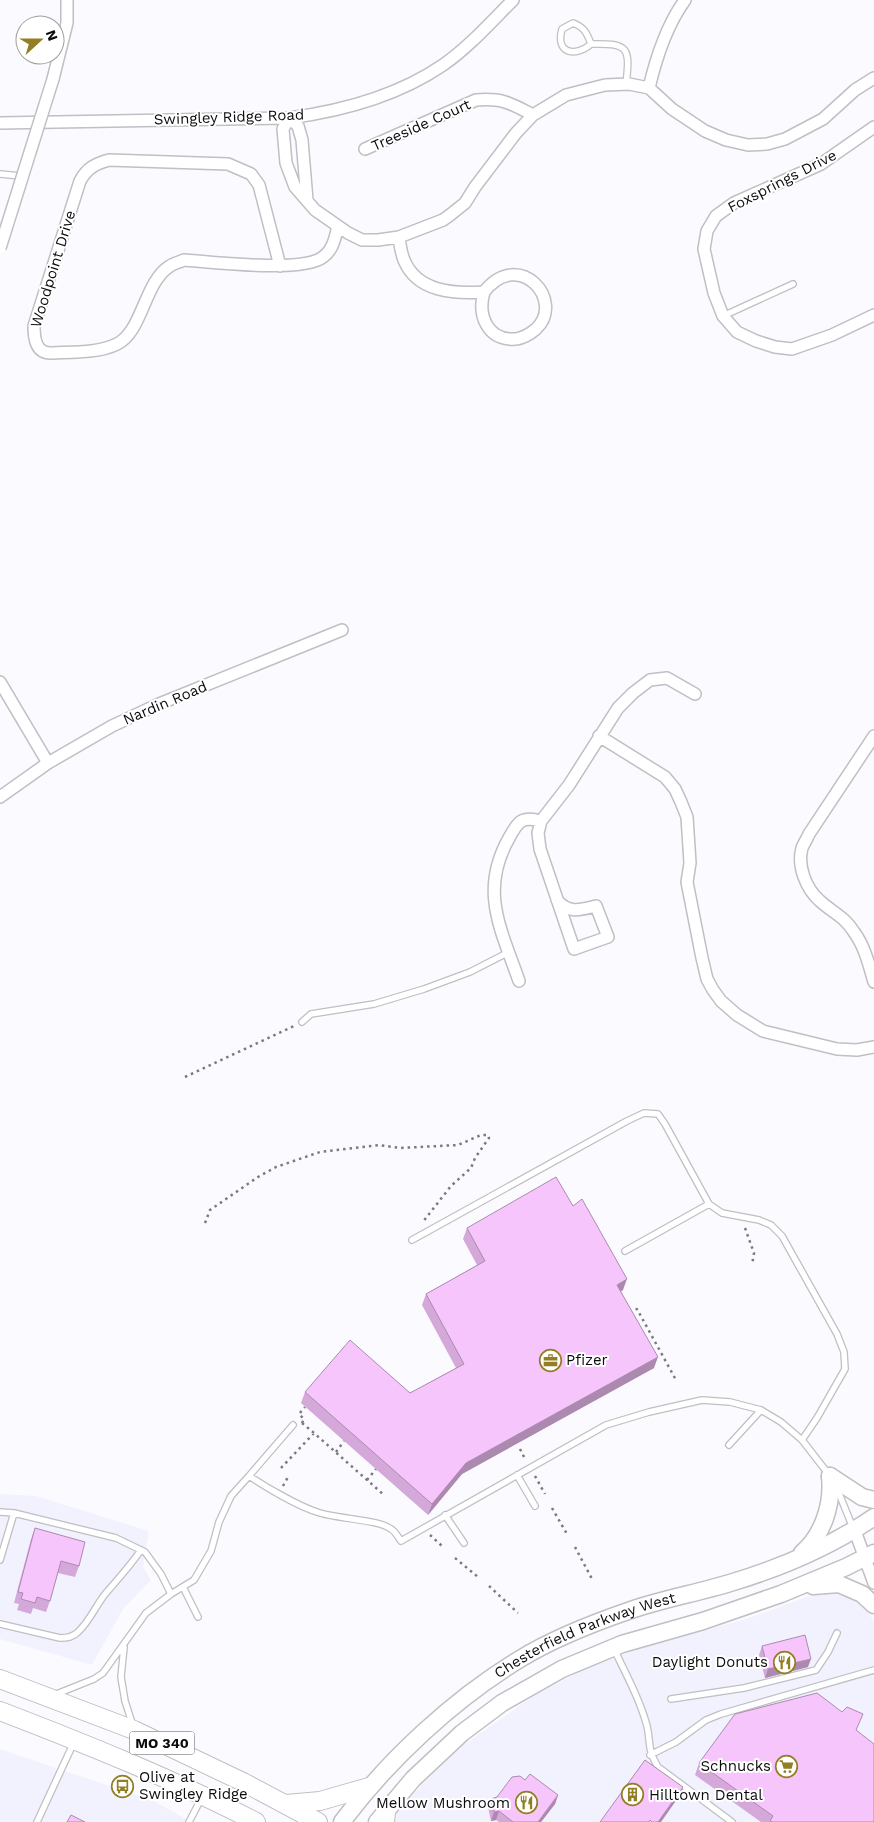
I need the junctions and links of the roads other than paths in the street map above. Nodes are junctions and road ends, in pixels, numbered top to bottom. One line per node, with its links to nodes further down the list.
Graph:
1 (67, 0): 14 (street, bridge)
2 (513, 0): 9 (street, Swingley Ridge Road)
3 (685, 0): 7 (street)
4 (591, 44): 4 (lane); 6 (lane)
5 (874, 78): 7 (street)
6 (626, 85): 7 (street); 8 (street)
7 (649, 88)
8 (533, 115): 12 (street, Treeside Court); 17 (street)
9 (289, 118): 10 (street, Swingley Ridge Road); 15 (street); 15 (street)
10 (0, 123)
11 (874, 126): 23 (street, Foxsprings Drive)
12 (365, 149)
13 (0, 174): 14 (lane)
14 (21, 176): 18 (street, bridge)
15 (307, 200): 16 (street)
16 (338, 226): 17 (street); 19 (street, Woodpoint Drive)
17 (399, 237): 21 (street)
18 (0, 248)
19 (280, 266): 19 (street, Woodpoint Drive)
20 (793, 284): 23 (lane)
21 (484, 292): 21 (street)
22 (874, 315): 23 (street, Foxsprings Drive)
23 (723, 316)
24 (342, 630): 29 (street, Nardin Road)
25 (0, 682): 29 (street)
26 (694, 694): 27 (street)
27 (599, 736): 31 (street); 37 (street)
28 (874, 736): 35 (street)
29 (48, 763): 30 (street, Nardin Road)
30 (0, 797)
31 (541, 821): 32 (street); 33 (street)
32 (557, 900): 32 (street)
33 (509, 952): 34 (street); 36 (lane)
34 (519, 981)
35 (874, 982)
36 (302, 1022)
37 (874, 1047)
38 (709, 1204): 39 (lane); 40 (lane); 43 (lane)
39 (412, 1240)
40 (625, 1251)
41 (761, 1410): 43 (lane); 44 (lane); 45 (lane)
42 (292, 1425): 46 (lane)
43 (802, 1440): 47 (lane)
44 (729, 1445)
45 (517, 1475): 49 (lane); 52 (lane)
46 (249, 1476): 52 (lane); 62 (lane)
47 (830, 1476): 48 (street); 54 (lane); 59 (street)
48 (874, 1500)
49 (535, 1506)
50 (0, 1512): 51 (lane)
51 (14, 1513): 56 (lane); 58 (lane)
52 (445, 1515): 55 (lane)
53 (874, 1518): 54 (street, Chesterfield Parkway West)
54 (854, 1531): 57 (street); 59 (street, Chesterfield Parkway West)
55 (464, 1543)
56 (141, 1550): 63 (lane); 66 (lane)
57 (870, 1556): 60 (street); 61 (street, Chesterfield Parkway West)
58 (0, 1560)
59 (795, 1560): 78 (street, Chesterfield Parkway West)
60 (874, 1583)
61 (801, 1586): 64 (street); 69 (street, Chesterfield Parkway West)
62 (183, 1587): 63 (lane); 65 (lane)
63 (172, 1594): 68 (lane)
64 (874, 1605)
65 (198, 1617)
66 (0, 1624)
67 (836, 1633): 73 (lane)
68 (124, 1645): 72 (lane); 75 (lane)
69 (613, 1648): 77 (lane); 81 (street, Chesterfield Parkway West)
70 (874, 1670): 77 (lane)
71 (0, 1679): 72 (main road, MO 340)
72 (48, 1697): 75 (main road, MO 340)
73 (671, 1699)
74 (0, 1711): 76 (main road, MO 340)
75 (134, 1730): 80 (main road, MO 340)
76 (75, 1740): 79 (main road, MO 340); 83 (lane)
77 (650, 1755): 87 (lane)
78 (369, 1787): 80 (main road); 86 (street, Chesterfield Parkway West)
79 (202, 1797): 82 (main road, MO 340); 84 (lane)
80 (285, 1804): 85 (main road, MO 340)
81 (383, 1819)
82 (253, 1821)
83 (37, 1822)
84 (189, 1822)
85 (318, 1822)
86 (342, 1822)
87 (732, 1822)

